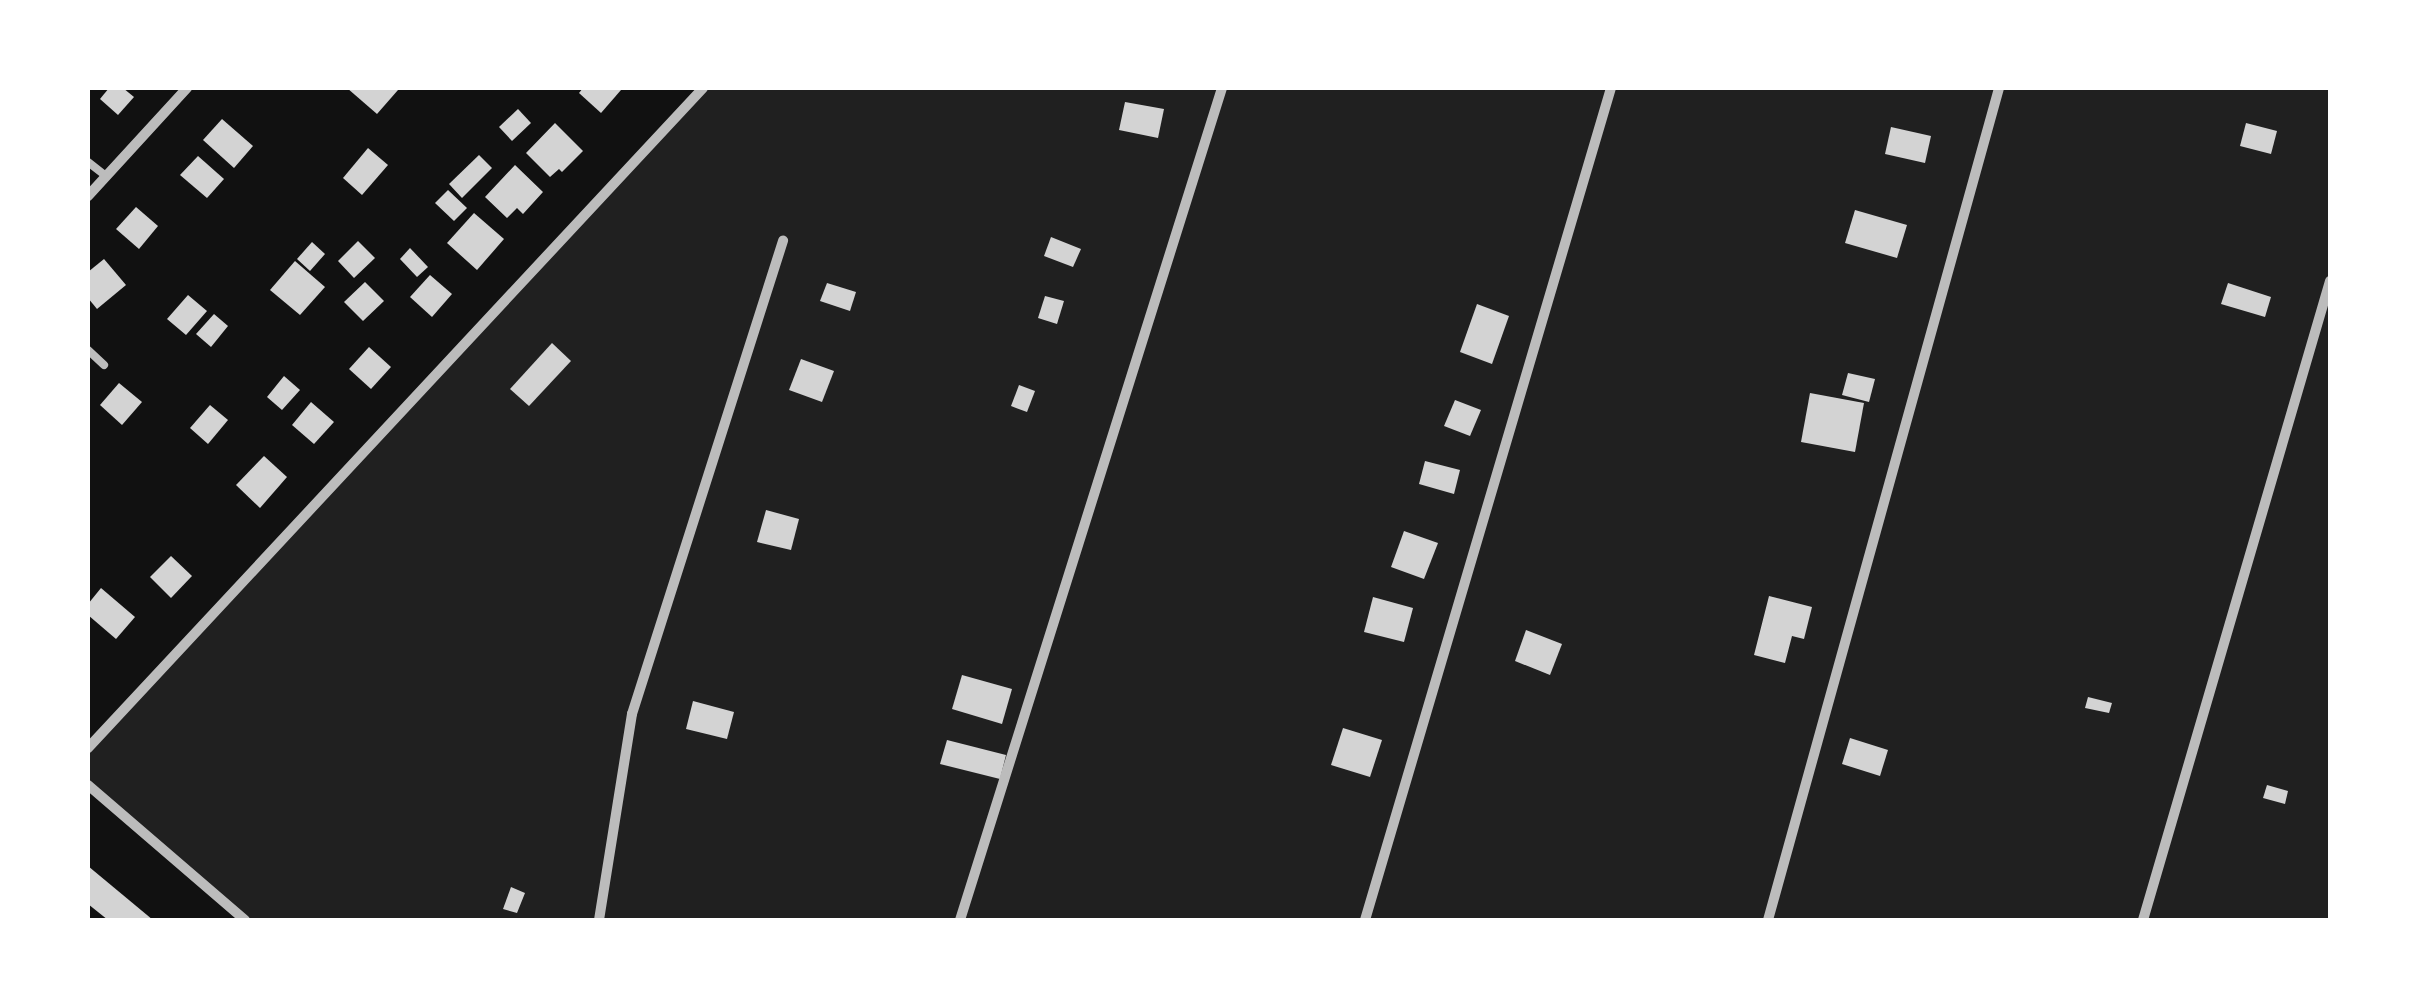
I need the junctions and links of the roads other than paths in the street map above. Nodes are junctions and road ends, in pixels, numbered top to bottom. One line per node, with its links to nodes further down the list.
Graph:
1 (187, 88): 7 (street)
2 (703, 88): 13 (street)
3 (1222, 88): 17 (street)
4 (1610, 88): 18 (street)
5 (2000, 88): 19 (street)
6 (88, 162): 7 (lane)
7 (106, 176): 8 (street)
8 (88, 196)
9 (783, 241): 16 (street)
10 (2330, 282): 20 (street)
11 (88, 350): 12 (lane)
12 (104, 365)
13 (88, 748)
14 (88, 785): 15 (street)
15 (245, 920)
16 (598, 920)
17 (960, 920)
18 (1365, 920)
19 (1768, 920)
20 (2143, 920)

